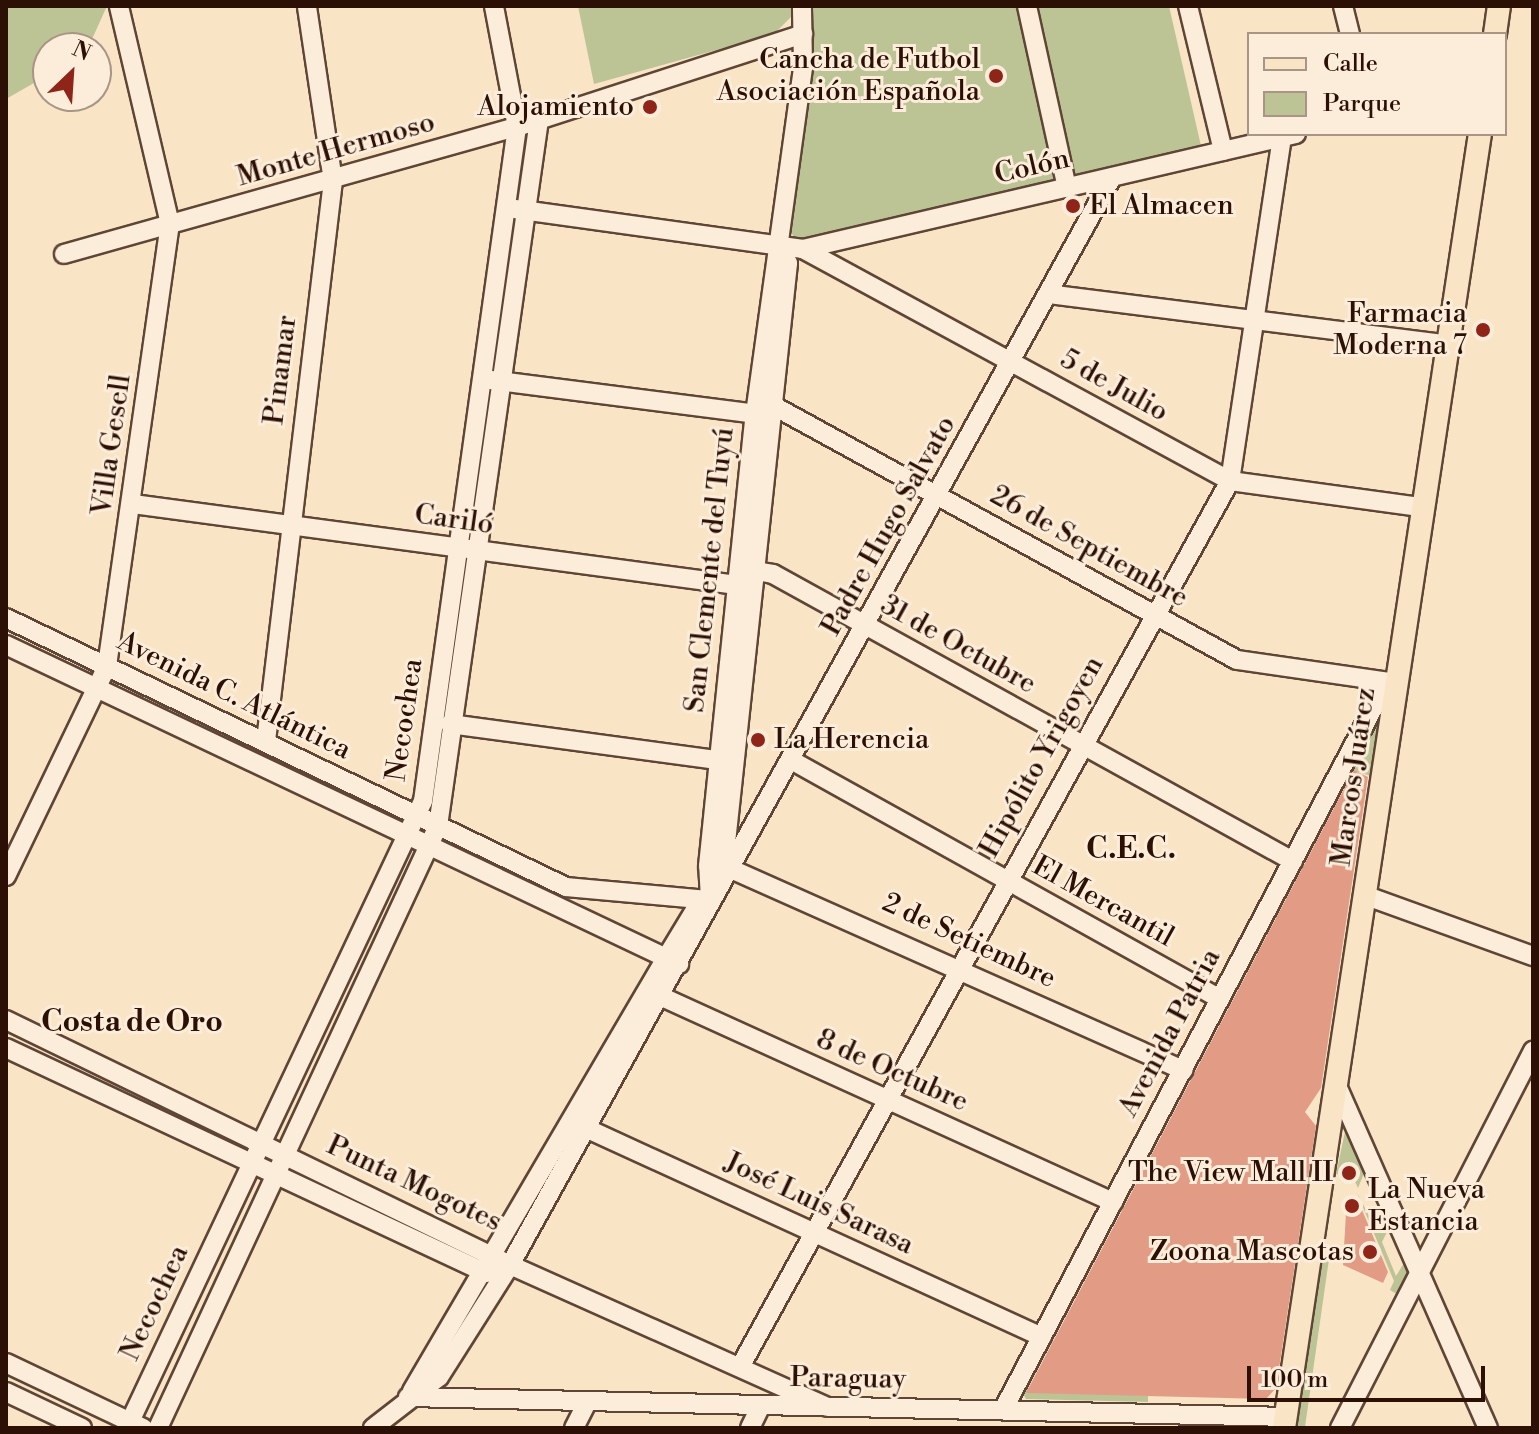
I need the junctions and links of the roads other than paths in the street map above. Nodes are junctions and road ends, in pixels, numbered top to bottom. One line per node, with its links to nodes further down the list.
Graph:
1 (119, 6): 22 (street, Villa Gesell)
2 (307, 6): 18 (street, Pinamar)
3 (494, 6): 13 (street, Necochea)
4 (802, 6): 11 (street, San Clemente del Tuyú)
5 (1027, 6): 19 (street)
6 (1188, 6): 16 (street)
7 (1343, 6): 9 (street)
8 (1499, 6): 10 (main road)
9 (1350, 32)
10 (1495, 32)
11 (803, 34): 12 (street, Monte Hermoso); 23 (street, San Clemente del Tuyú)
12 (539, 120): 13 (street, Monte Hermoso); 21 (street, Necochea)
13 (517, 127): 18 (street, Monte Hermoso); 20 (street, Necochea)
14 (1289, 136): 16 (street, Colón); 27 (street, Hipólito Yrigoyen)
15 (1480, 136): 28 (main road, Marcos Juárez)
16 (1223, 151): 17 (street, Colón)
17 (1112, 177): 19 (street, Colón); 26 (street, Padre Hugo Salvato)
18 (333, 181): 22 (street, Monte Hermoso); 38 (street, Pinamar)
19 (1067, 188): 24 (street, Colón)
20 (505, 208): 21 (street, Colón); 30 (street, Necochea)
21 (526, 210): 23 (street, Colón); 31 (street, Necochea)
22 (170, 224): 25 (street, Monte Hermoso); 36 (street, Villa Gesell)
23 (780, 248): 24 (street, Colón); 32 (street, San Clemente del Tuyú); 33 (street, San Clemente del Tuyú)
24 (803, 249): 29 (street, 5 de Julio)
25 (64, 254)
26 (1048, 294): 27 (street); 29 (street, Padre Hugo Salvato)
27 (1255, 319): 28 (street); 34 (street, Hipólito Yrigoyen)
28 (1446, 344): 37 (main road, Marcos Juárez)
29 (1010, 362): 34 (street, 5 de Julio); 35 (street, Padre Hugo Salvato)
30 (481, 378): 31 (street); 39 (street, Necochea)
31 (501, 381): 33 (street); 40 (street, Necochea)
32 (772, 405): 33 (street); 35 (street, 26 de Septiembre); 41 (street, San Clemente del Tuyú)
33 (755, 414): 42 (street, San Clemente del Tuyú)
34 (1230, 481): 37 (street, 5 de Julio); 43 (street, Hipólito Yrigoyen)
35 (937, 496): 43 (street, 26 de Septiembre); 45 (street, Padre Hugo Salvato)
36 (133, 504): 38 (street, Cariló); 47 (street, Villa Gesell)
37 (1420, 507): 48 (main road, Marcos Juárez)
38 (290, 526): 39 (street, Cariló); 51 (street, Pinamar)
39 (457, 549): 40 (street, Cariló); 55 (street, Necochea)
40 (476, 551): 42 (street, Cariló); 50 (street, Necochea)
41 (760, 571): 42 (street); 45 (street, 31 de Octubre); 60 (street, San Clemente del Tuyú)
42 (737, 585): 53 (street, San Clemente del Tuyú)
43 (1154, 615): 48 (street, 26 de Septiembre); 52 (street, Hipólito Yrigoyen)
44 (6, 618): 47 (street, Avenida C. Atlántica)
45 (866, 626): 52 (street, 31 de Octubre); 54 (street, Padre Hugo Salvato)
46 (6, 645): 49 (street, Avenida C. Atlántica)
47 (107, 666): 49 (street, Villa Gesell); 51 (street, Avenida C. Atlántica)
48 (1392, 682): 59 (street, Avenida Patria); 64 (main road, Marcos Juárez)
49 (92, 687): 57 (street, Avenida C. Atlántica); 62 (street, Villa Gesell)
50 (450, 724): 53 (street); 56 (street, Necochea)
51 (266, 741): 55 (street, Avenida C. Atlántica)
52 (1081, 744): 59 (street, 31 de Octubre); 63 (street, Hipólito Yrigoyen)
53 (718, 760): 61 (street, San Clemente del Tuyú)
54 (791, 760): 60 (street, Padre Hugo Salvato); 63 (street, El Mercantil)
55 (416, 815): 56 (street, Avenida C. Atlántica); 57 (street, Necochea)
56 (438, 826): 58 (street, Necochea); 65 (street, Avenida C. Atlántica)
57 (404, 836): 58 (street, Avenida C. Atlántica); 78 (street, Necochea)
58 (429, 849): 67 (street, Avenida C. Atlántica); 79 (street, Necochea)
59 (1293, 861): 70 (street, Avenida Patria)
60 (732, 864): 61 (street); 65 (street, Padre Hugo Salvato); 68 (street, 2 de Setiembre)
61 (708, 866): 65 (street, San Clemente del Tuyú)
62 (6, 876)
63 (1006, 880): 68 (street, Hipólito Yrigoyen); 70 (street, El Mercantil)
64 (1367, 896): 66 (street); 75 (main road, Marcos Juárez)
65 (710, 900): 67 (street, Padre Hugo Salvato)
66 (1533, 956)
67 (672, 961): 69 (street, Padre Hugo Salvato)
68 (958, 965): 74 (street, 2 de Setiembre); 76 (street, Hipólito Yrigoyen)
69 (654, 993): 76 (street, 8 de Octubre); 77 (street, Padre Hugo Salvato)
70 (1220, 999): 74 (street, Avenida Patria)
71 (6, 1020): 78 (street, Punta Mogotes)
72 (6, 1048): 80 (street, Punta Mogotes)
73 (1533, 1051): 85 (street)
74 (1183, 1070): 82 (street, Avenida Patria)
75 (1338, 1088): 85 (street); 97 (main road, Marcos Juárez)
76 (885, 1098): 82 (street, 8 de Octubre); 83 (street, Hipólito Yrigoyen)
77 (580, 1125): 83 (street, José Luis Sarasa); 84 (street, Padre Hugo Salvato)
78 (261, 1142): 79 (street, Punta Mogotes); 80 (street, Necochea)
79 (285, 1154): 81 (street, Necochea); 84 (street, Punta Mogotes)
80 (251, 1163): 81 (street, Punta Mogotes); 98 (street, Necochea)
81 (276, 1175): 86 (street, Punta Mogotes); 100 (street, Necochea)
82 (1113, 1202): 87 (street, Avenida Patria)
83 (811, 1231): 87 (street, José Luis Sarasa); 89 (street, Hipólito Yrigoyen)
84 (504, 1260): 86 (street, Punta Mogotes); 89 (street); 91 (street, Padre Hugo Salvato)
85 (1421, 1271): 105 (street); 106 (street)
86 (486, 1273): 91 (street, Padre Hugo Salvato)
87 (1042, 1337): 96 (street, Avenida Patria)
88 (6, 1363): 98 (street)
89 (740, 1367): 94 (street)
90 (6, 1392): 99 (street)
91 (408, 1397): 92 (street, Paraguay); 101 (street, Padre Hugo Salvato)
92 (588, 1401): 93 (street, Paraguay); 102 (street)
93 (761, 1405): 94 (street, Paraguay); 103 (street)
94 (827, 1407): 95 (street, Paraguay)
95 (942, 1409): 96 (street, Paraguay); 104 (street)
96 (1003, 1410): 97 (street, Paraguay)
97 (1285, 1422)
98 (133, 1426)
99 (82, 1428)
100 (158, 1428)
101 (373, 1428)
102 (574, 1428)
103 (750, 1428)
104 (933, 1428)
105 (1340, 1428)
106 (1488, 1428)

